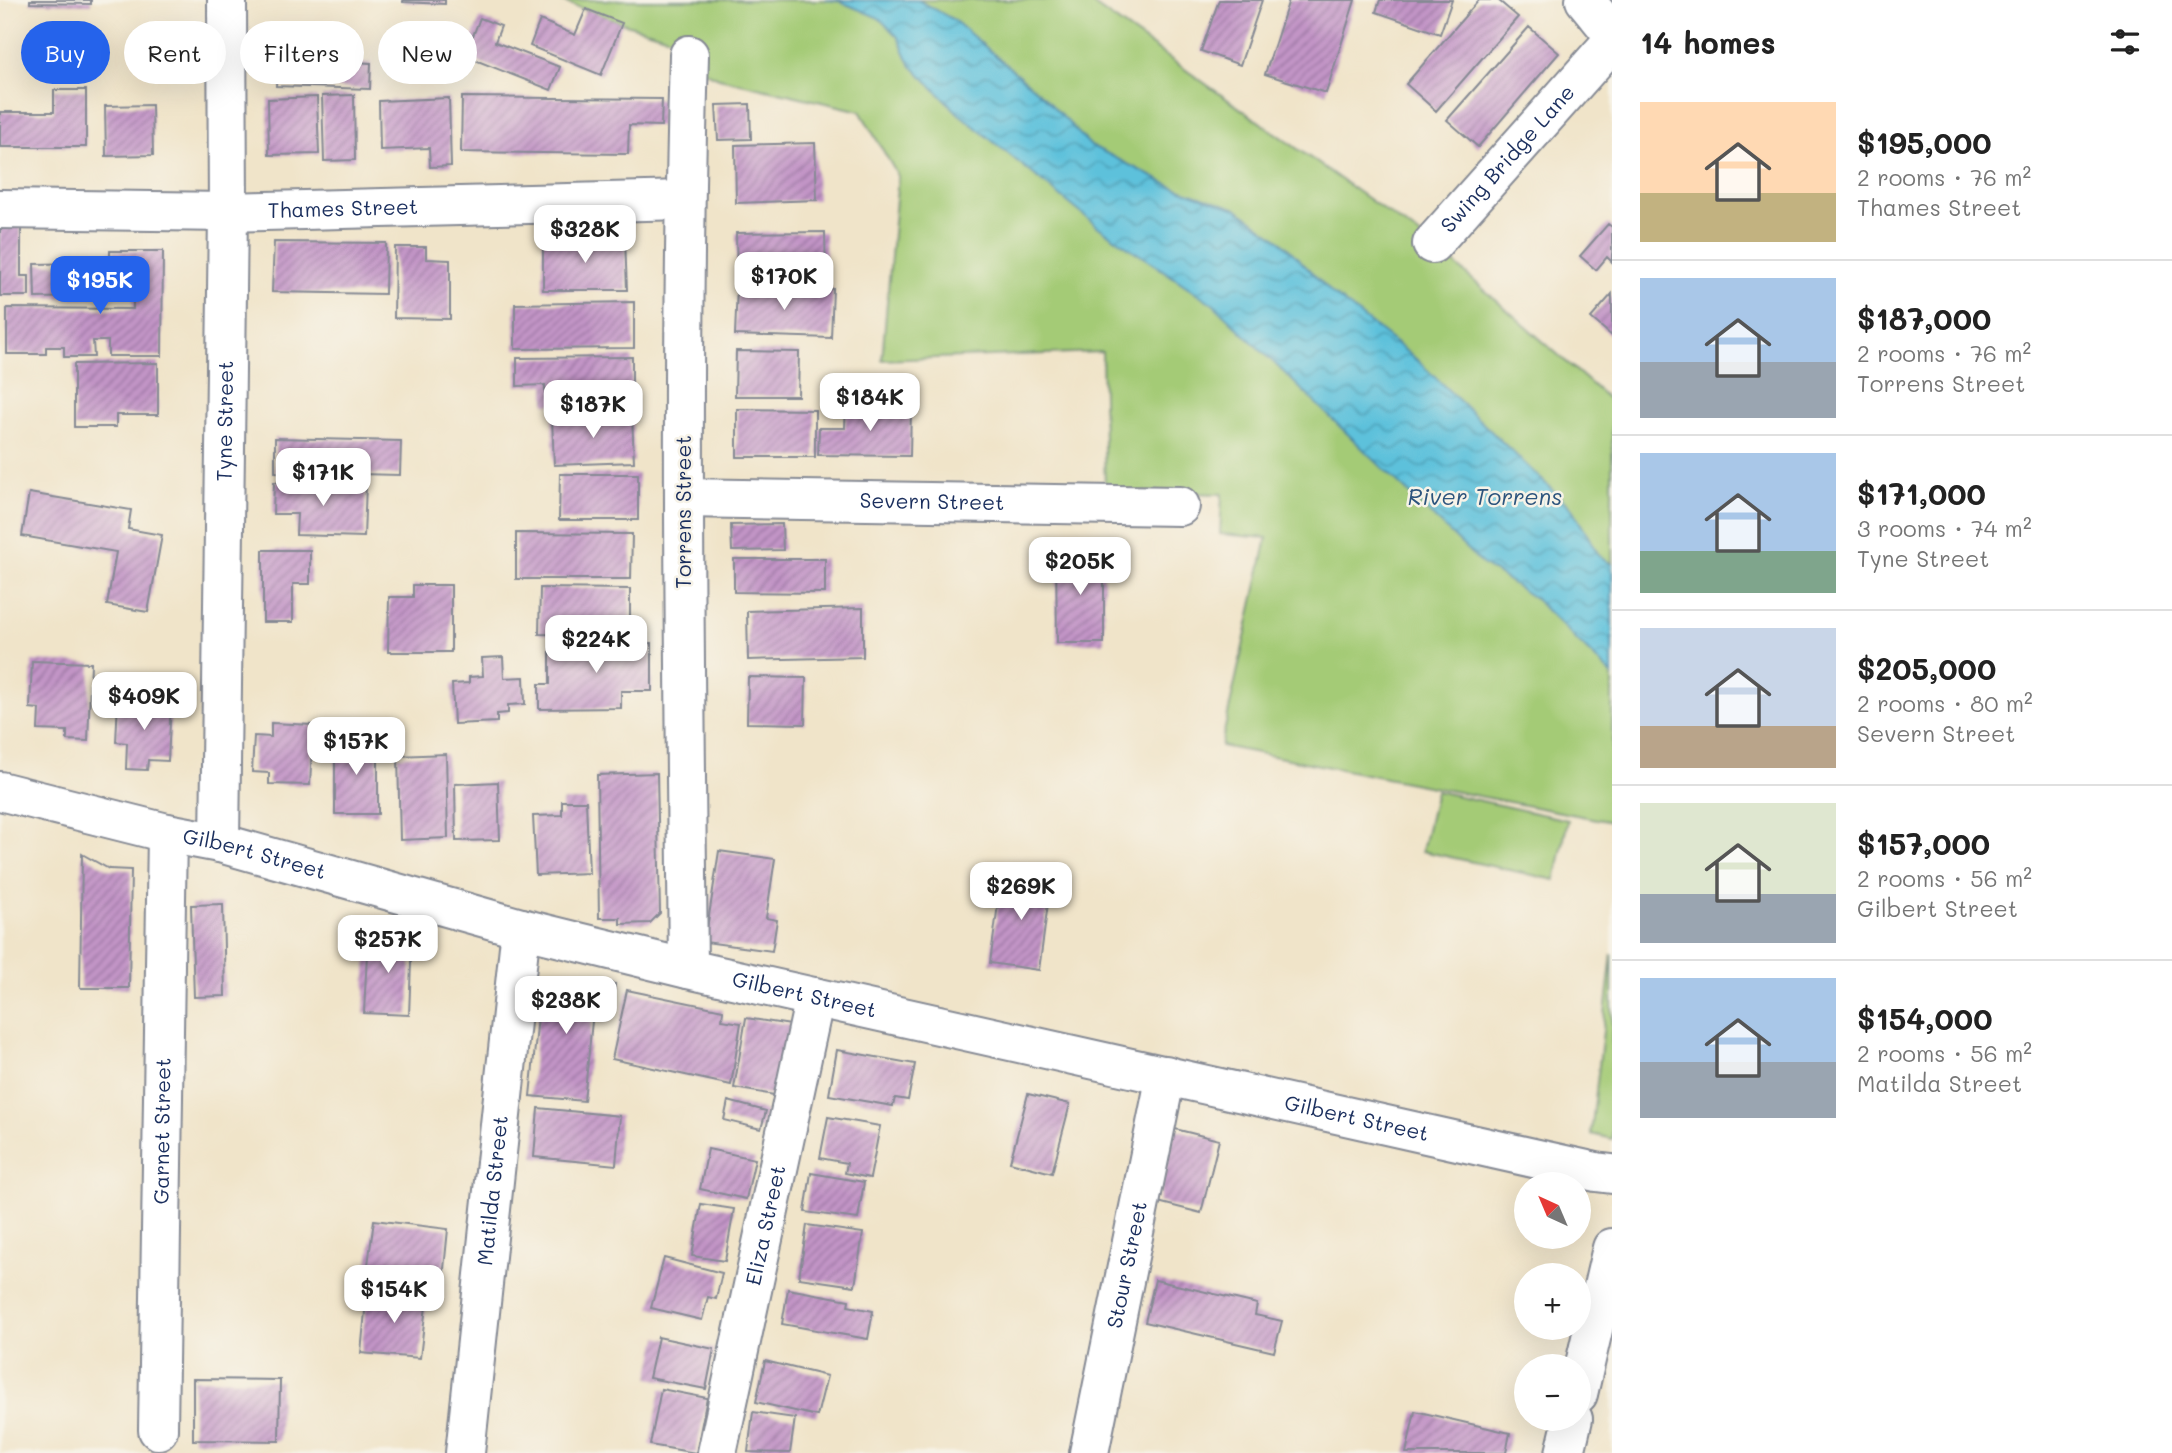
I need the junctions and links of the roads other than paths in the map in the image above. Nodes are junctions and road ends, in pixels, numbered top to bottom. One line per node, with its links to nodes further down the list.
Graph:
1 (227, 0): 8 (street, Tyne Street)
2 (1585, 0): 3 (street)
3 (1612, 33)
4 (1612, 42): 9 (street, Swing Bridge Lane)
5 (689, 55): 6 (street, Torrens Street)
6 (685, 200): 8 (street, Thames Street); 10 (street, Torrens Street)
7 (0, 209): 8 (street, Thames Street)
8 (228, 212): 14 (street, Tyne Street)
9 (1432, 244)
10 (684, 498): 11 (street, Severn Street); 16 (street, Torrens Street)
11 (1180, 506)
12 (0, 791): 13 (street, Gilbert Street)
13 (167, 833): 14 (street, Gilbert Street); 22 (street, Garnet Street)
14 (220, 843): 15 (street, Gilbert Street)
15 (521, 928): 16 (street, Gilbert Street); 24 (street, Matilda Street)
16 (688, 969): 17 (street, Gilbert Street)
17 (815, 997): 18 (street, Gilbert Street); 25 (street, Eliza Street)
18 (1166, 1075): 19 (street, Gilbert Street); 26 (street, Stour Street)
19 (1612, 1174)
20 (1612, 1248): 21 (street)
21 (1587, 1354)
22 (158, 1430)
23 (1570, 1431): 27 (street)
24 (466, 1453)
25 (717, 1453)
26 (1088, 1453)
27 (1565, 1453)

